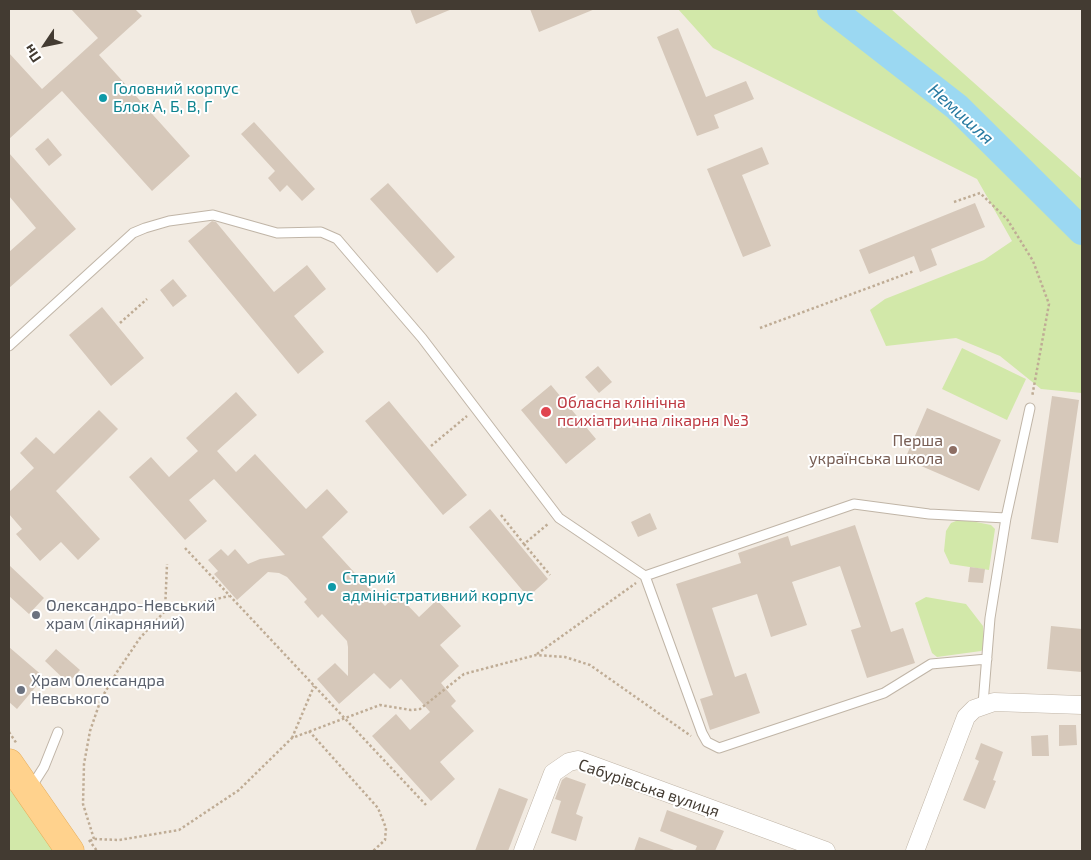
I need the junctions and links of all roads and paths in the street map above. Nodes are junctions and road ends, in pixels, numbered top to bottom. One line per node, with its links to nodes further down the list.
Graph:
1 (954, 202): 8 (path)
2 (914, 272): 5 (path)
3 (147, 299): 4 (path)
4 (120, 323)
5 (760, 328)
6 (9, 346): 7 (lane)
7 (476, 408): 9 (path); 11 (lane)
8 (1030, 408): 12 (lane)
9 (431, 446)
10 (501, 515): 13 (path)
11 (557, 516): 13 (path); 17 (lane)
12 (1006, 518): 17 (lane); 21 (lane)
13 (524, 544): 16 (path)
14 (185, 548): 18 (path)
15 (167, 564): 19 (path)
16 (550, 575)
17 (645, 576): 20 (path); 29 (lane)
18 (229, 596): 19 (path); 22 (path)
19 (165, 611): 33 (path)
20 (536, 655): 25 (path); 29 (path)
21 (986, 660): 23 (lane); 29 (lane)
22 (314, 686): 25 (path); 28 (path)
23 (983, 704): 24 (street); 38 (street)
24 (1082, 705)
25 (343, 718): 26 (path); 32 (path)
26 (309, 731): 28 (path); 35 (path)
27 (58, 732): 31 (lane)
28 (292, 738): 33 (path)
29 (706, 742)
30 (9, 763): 31 (main road)
31 (28, 791): 34 (main road)
32 (426, 805)
33 (94, 838): 34 (path)
34 (80, 846)
35 (373, 851)
36 (523, 851): 37 (street, Сабурівська вулиця)
37 (826, 851)
38 (915, 851)

